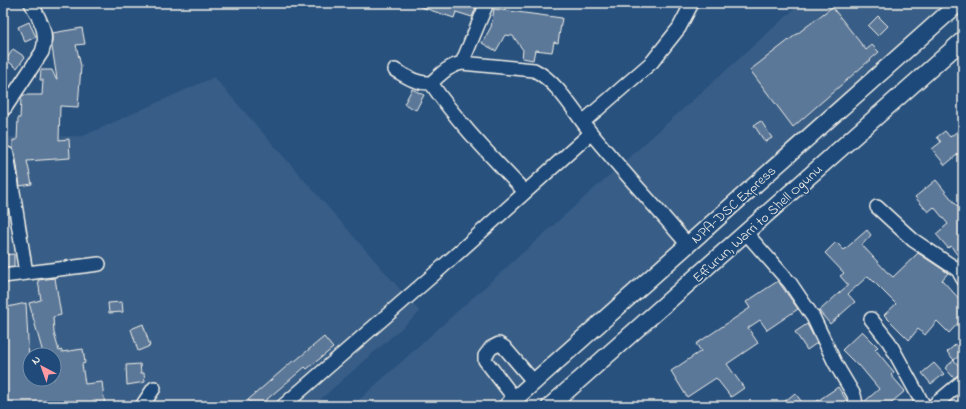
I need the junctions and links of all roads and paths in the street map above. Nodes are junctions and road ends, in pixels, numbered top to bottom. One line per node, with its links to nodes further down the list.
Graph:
1 (31, 3): 9 (street)
2 (487, 3): 6 (street)
3 (692, 3): 10 (street)
4 (959, 3): 15 (main road, NPA-DSC Express)
5 (963, 40): 14 (main road, Effurun, Warri to Shell Ogunu)
6 (462, 63): 8 (street); 10 (street)
7 (395, 70): 8 (street)
8 (431, 83): 12 (street)
9 (5, 108)
10 (587, 127): 12 (street); 15 (street)
11 (7, 154): 17 (street)
12 (525, 192): 26 (street)
13 (877, 206): 19 (street)
14 (746, 233): 27 (main road, Effurun, Warri to Shell Ogunu); 28 (street)
15 (688, 244): 22 (main road, NPA-DSC Express)
16 (99, 264): 17 (street)
17 (26, 273): 18 (street)
18 (3, 276)
19 (963, 279)
20 (871, 320): 29 (street)
21 (963, 381): 30 (street)
22 (534, 382): 24 (main road, NPA-DSC Express); 24 (street)
23 (154, 388): 25 (street)
24 (511, 403)
25 (142, 406)
26 (283, 406)
27 (550, 406)
28 (854, 406)
29 (924, 406)
30 (933, 406)

